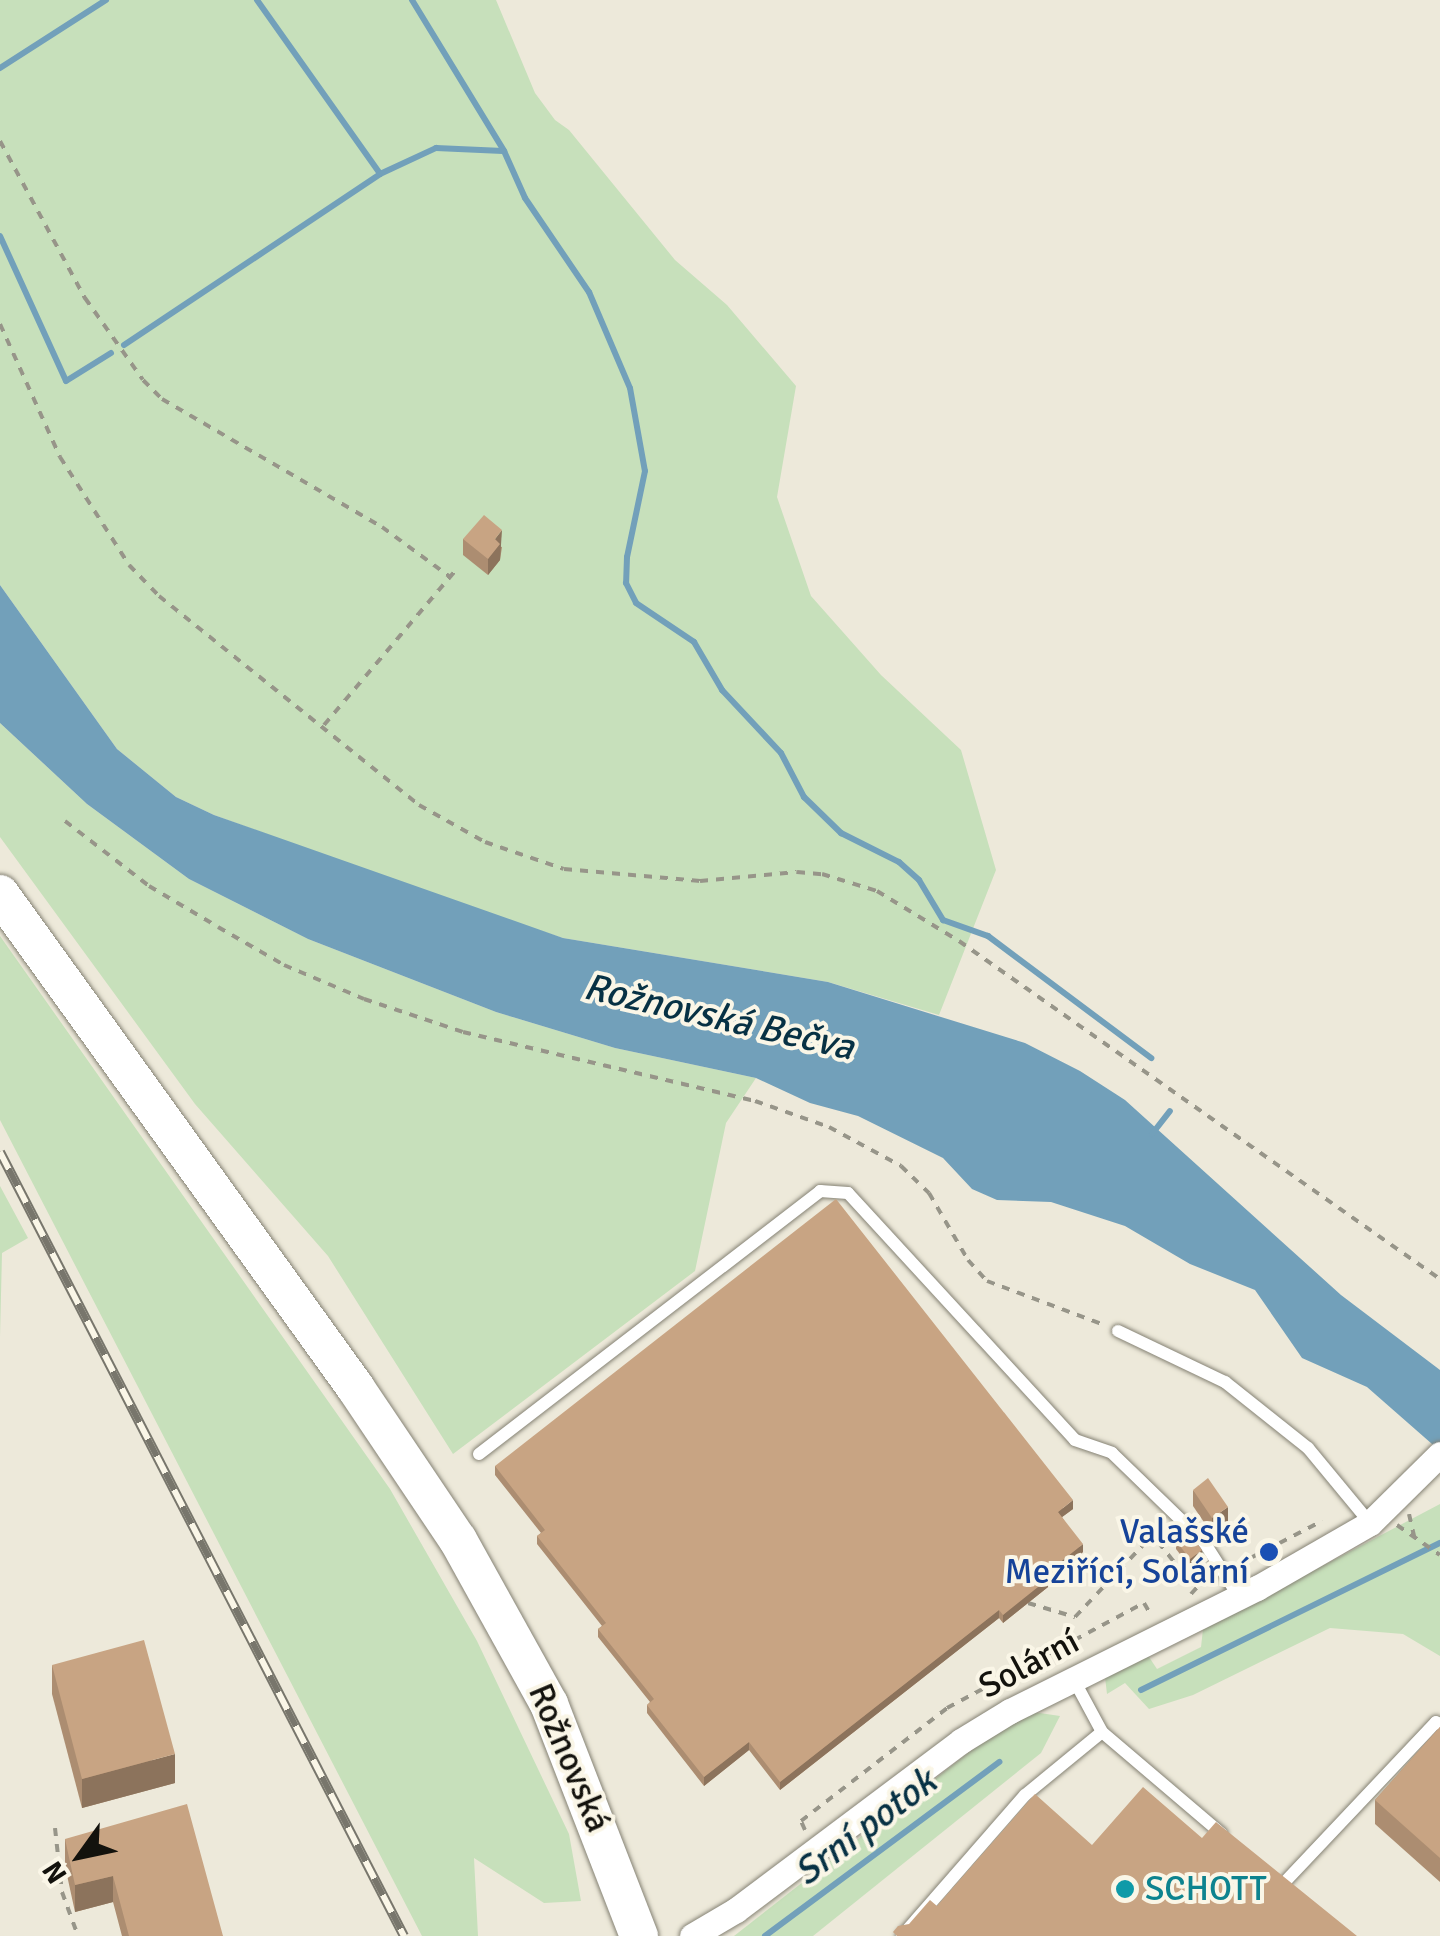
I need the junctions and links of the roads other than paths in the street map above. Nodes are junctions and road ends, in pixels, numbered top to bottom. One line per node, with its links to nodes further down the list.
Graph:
1 (0, 894): 14 (main road, Rožnovská)
2 (1118, 1331): 5 (lane)
3 (479, 1454): 6 (lane)
4 (1440, 1454): 5 (street, Solární)
5 (1370, 1524): 6 (street, Solární)
6 (1239, 1597): 7 (street, Solární)
7 (1074, 1680): 9 (lane); 15 (street, Solární)
8 (1440, 1724): 12 (lane)
9 (1102, 1732): 10 (lane); 16 (lane)
10 (1237, 1846)
11 (1267, 1872): 12 (lane)
12 (1282, 1884): 13 (lane)
13 (1294, 1895)
14 (639, 1936)
15 (692, 1936)
16 (902, 1936)

